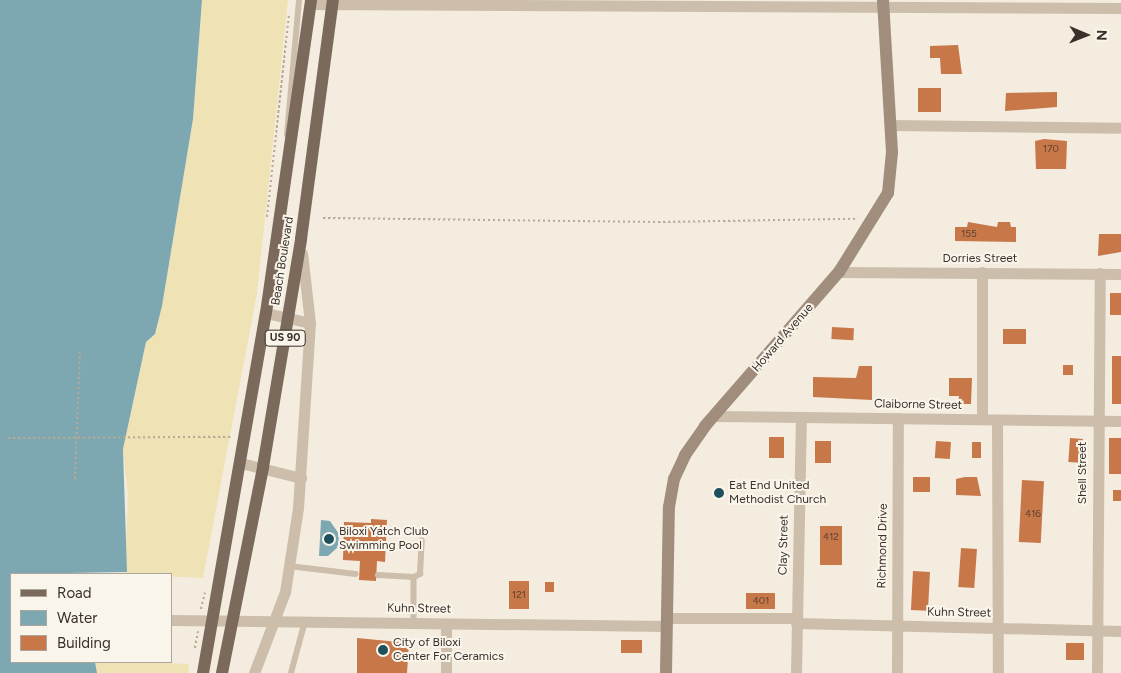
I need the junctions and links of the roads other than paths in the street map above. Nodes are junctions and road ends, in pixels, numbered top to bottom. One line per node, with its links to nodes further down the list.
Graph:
1 (307, 1): 3 (street); 12 (main road, Beach Boulevard / US 90)
2 (883, 2): 3 (street); 4 (street); 5 (main road, Howard Avenue)
3 (333, 3): 7 (main road, Beach Boulevard / US 90)
4 (1121, 8)
5 (890, 124): 6 (street); 8 (main road, Howard Avenue)
6 (1121, 128)
7 (301, 239): 13 (main road, Beach Boulevard / US 90); 14 (street)
8 (839, 272): 9 (street, Dorries Street); 15 (main road, Howard Avenue)
9 (982, 272): 10 (street, Dorries Street); 18 (street)
10 (1100, 273): 11 (street, Dorries Street); 20 (street, Shell Street)
11 (1121, 274)
12 (266, 313): 13 (street); 22 (main road, Beach Boulevard / US 90)
13 (288, 318): 14 (street); 23 (main road, Beach Boulevard / US 90)
14 (310, 323): 24 (street)
15 (714, 416): 16 (street, Claiborne Street); 36 (main road, Howard Avenue)
16 (801, 417): 17 (street, Claiborne Street); 34 (street, Clay Street)
17 (898, 418): 18 (street, Claiborne Street); 39 (street, Richmond Drive)
18 (982, 420): 19 (street, Claiborne Street)
19 (997, 420): 20 (street, Claiborne Street); 40 (street)
20 (1097, 421): 21 (street, Claiborne Street); 41 (street, Shell Street)
21 (1121, 421)
22 (241, 463): 23 (street); 30 (main road, Beach Boulevard / US 90)
23 (263, 466): 24 (street); 31 (main road, Beach Boulevard / US 90)
24 (301, 478): 26 (street)
25 (422, 541): 29 (lane)
26 (289, 566): 27 (lane); 33 (street)
27 (356, 574)
28 (378, 575): 29 (lane)
29 (414, 577): 37 (lane)
30 (206, 619): 31 (street, Kuhn Street); 32 (street, Kuhn Street); 43 (main road, Beach Boulevard / US 90)
31 (231, 619): 33 (street, Kuhn Street); 44 (main road, Beach Boulevard / US 90)
32 (172, 620)
33 (275, 620): 35 (street, Kuhn Street); 45 (street)
34 (796, 620): 36 (street, Kuhn Street); 39 (street, Kuhn Street); 49 (street, Clay Street)
35 (305, 621): 37 (street, Kuhn Street); 46 (lane)
36 (666, 622): 38 (street, Kuhn Street); 48 (main road, Howard Avenue)
37 (414, 623): 38 (street, Kuhn Street)
38 (446, 624): 47 (street)
39 (896, 625): 40 (street, Kuhn Street); 50 (street, Richmond Drive)
40 (998, 628): 41 (street, Kuhn Street); 51 (street)
41 (1097, 630): 42 (street, Kuhn Street); 52 (street, Shell Street)
42 (1121, 630)
43 (203, 673)
44 (222, 673)
45 (254, 673)
46 (291, 673)
47 (445, 673)
48 (666, 673)
49 (796, 673)
50 (896, 673)
51 (998, 673)
52 (1097, 673)

